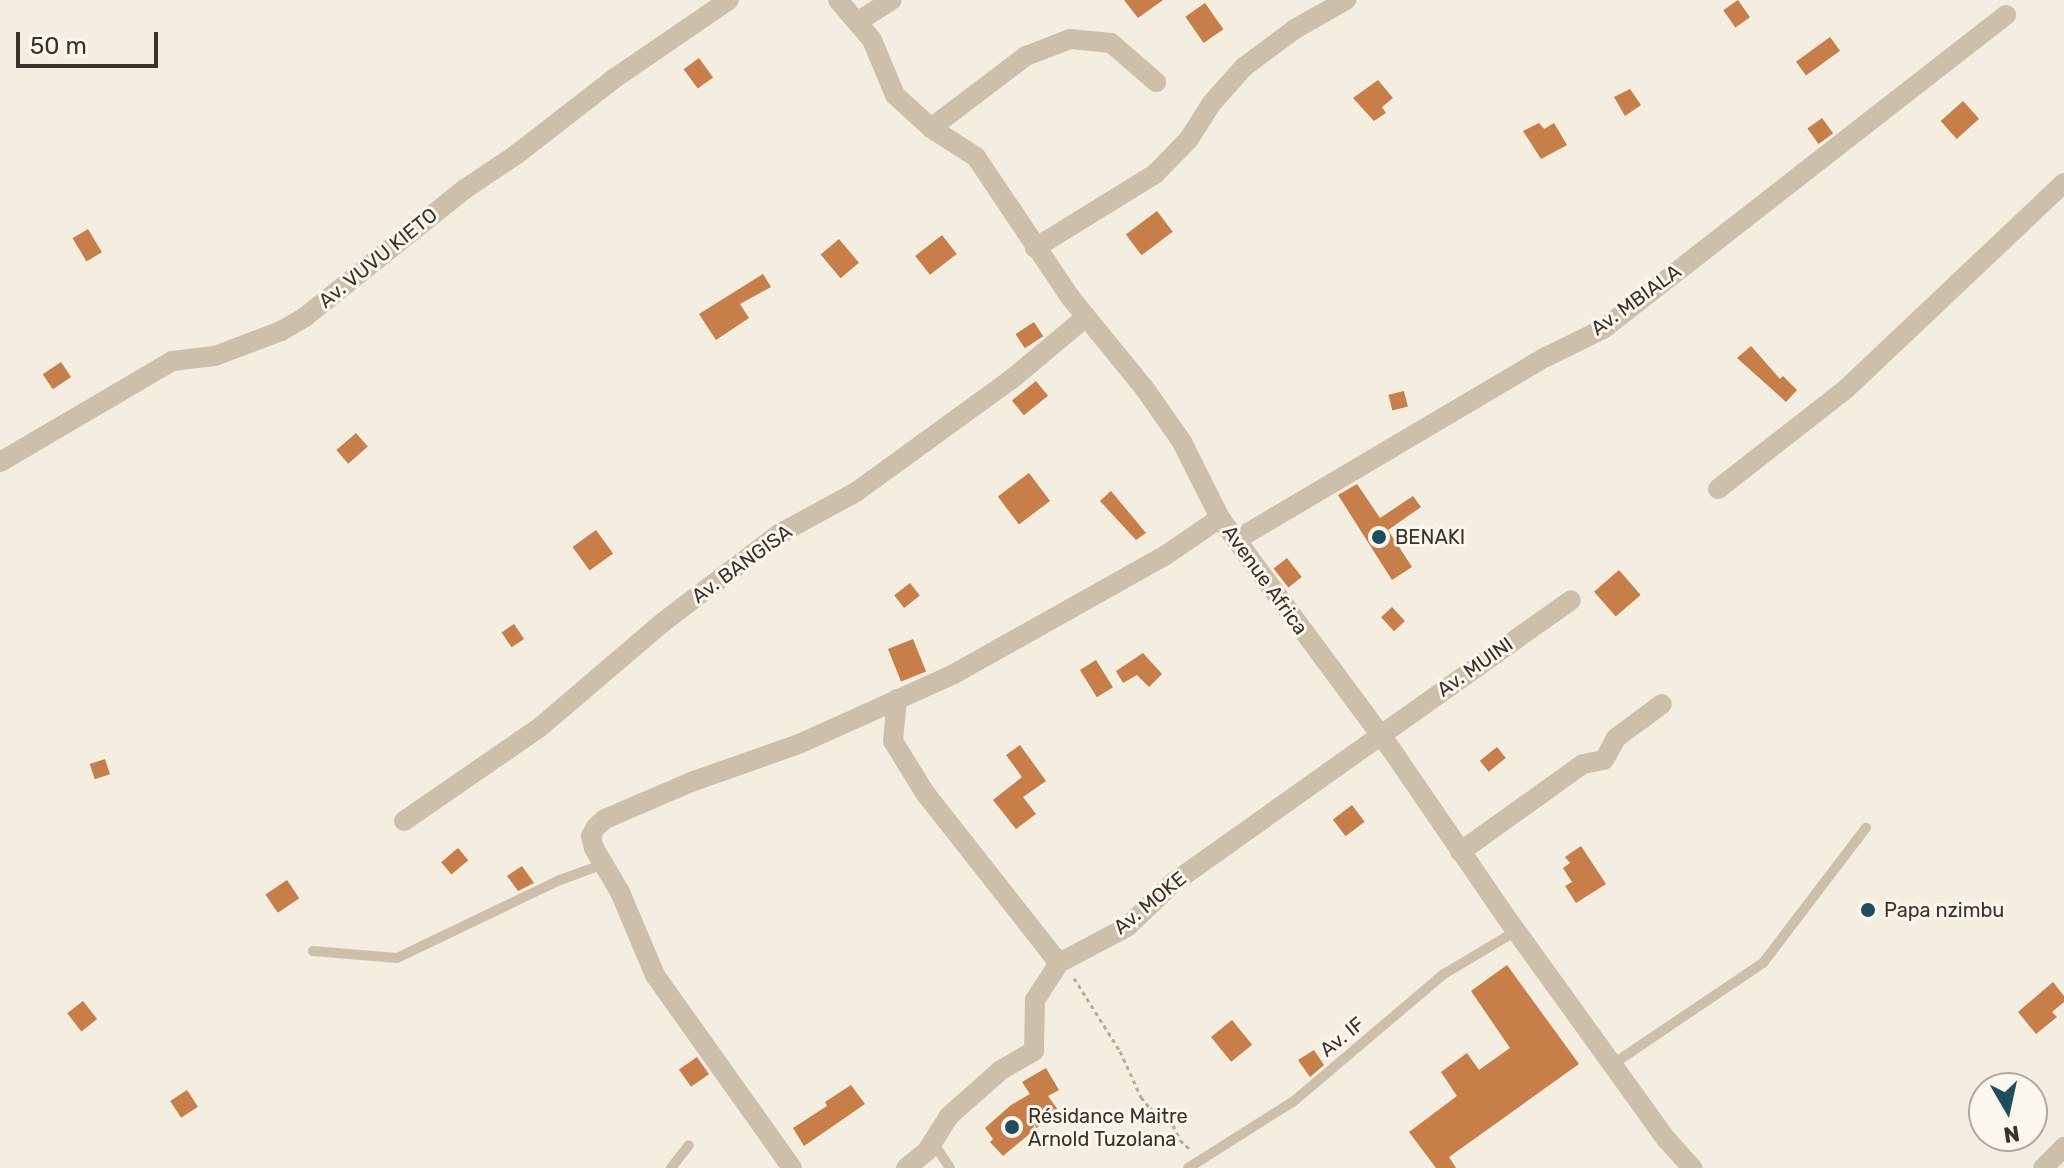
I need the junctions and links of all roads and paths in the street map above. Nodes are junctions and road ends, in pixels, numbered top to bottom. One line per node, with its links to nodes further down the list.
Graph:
1 (729, 0): 12 (street, Av. VUVU KIETO)
2 (838, 0): 6 (street, Avenue Africa)
3 (892, 0): 6 (street)
4 (1346, 0): 10 (street)
5 (2006, 15): 15 (street, Av. MBIALA)
6 (857, 22): 8 (street, Avenue Africa)
7 (1156, 82): 8 (street)
8 (931, 128): 10 (street, Avenue Africa)
9 (2064, 183): 13 (street)
10 (1035, 248): 11 (street, Avenue Africa)
11 (1086, 317): 14 (street, Avenue Africa); 20 (street, Av. BANGISA)
12 (1, 460)
13 (1718, 489)
14 (1220, 518): 15 (street, Avenue Africa); 17 (street)
15 (1236, 540): 19 (street, Avenue Africa)
16 (1571, 600): 19 (street, Av. MUINI)
17 (897, 699): 23 (street); 26 (street)
18 (1662, 704): 22 (street)
19 (1380, 735): 22 (street, Avenue Africa); 26 (street, Av. MOKE)
20 (404, 821)
21 (1866, 828): 27 (lane)
22 (1460, 852): 24 (street, Avenue Africa)
23 (604, 864): 25 (lane); 33 (street)
24 (1516, 931): 27 (street, Avenue Africa); 37 (lane, Av. IF)
25 (313, 951)
26 (1066, 970): 28 (street, Av. MOKE); 31 (path)
27 (1613, 1064): 38 (street, Avenue Africa)
28 (933, 1142): 34 (street, Av. MOKE); 35 (lane); 36 (lane)
29 (689, 1145): 32 (lane)
30 (2064, 1147): 39 (street)
31 (1197, 1155)
32 (671, 1168)
33 (792, 1168)
34 (906, 1168)
35 (941, 1168)
36 (950, 1168)
37 (1188, 1168)
38 (1692, 1168)
39 (2043, 1168)

